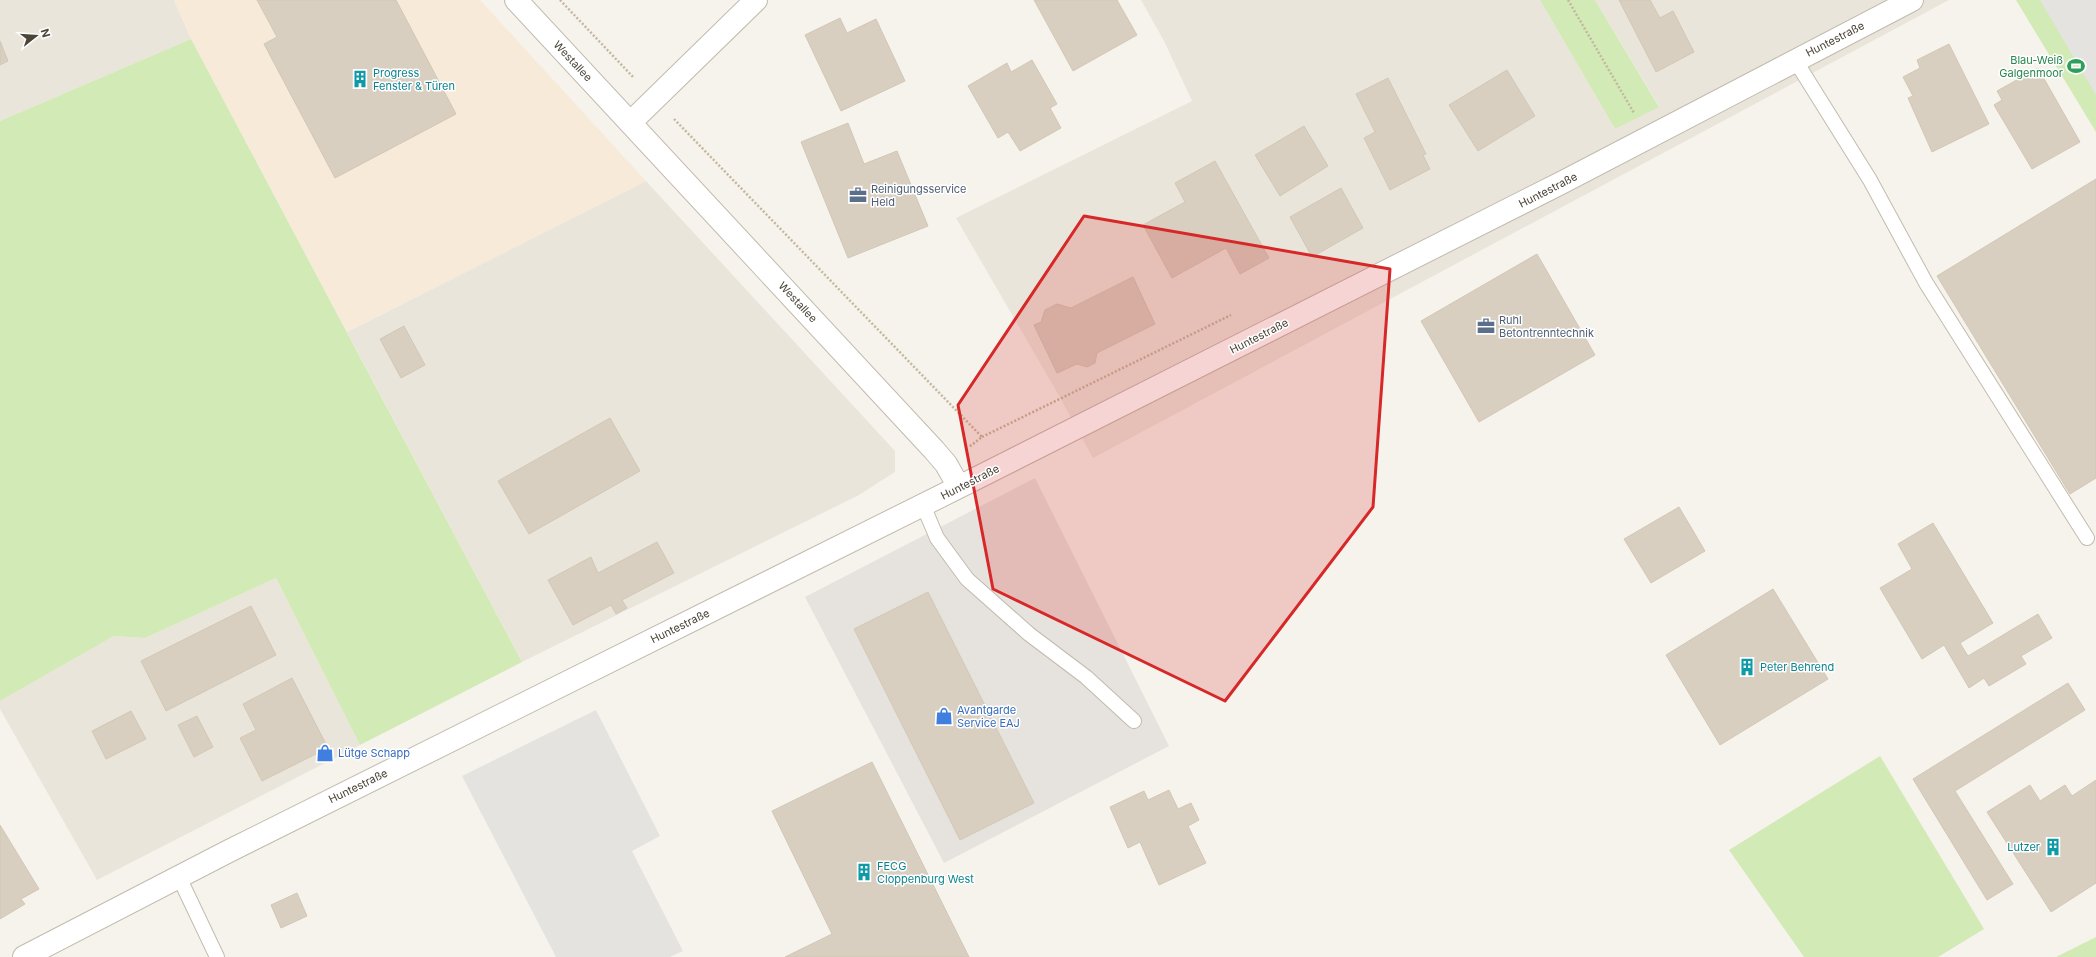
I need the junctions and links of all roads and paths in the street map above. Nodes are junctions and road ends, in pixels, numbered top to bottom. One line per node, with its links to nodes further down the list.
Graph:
1 (516, 0): 8 (street, Westallee)
2 (560, 0): 7 (path)
3 (756, 0): 7 (street)
4 (1568, 0): 9 (path)
5 (1912, 0): 6 (street, Huntestraße)
6 (1795, 60): 9 (street, Huntestraße); 13 (lane)
7 (655, 100): 8 (street); 10 (path)
8 (631, 122): 10 (street, Westallee)
9 (1650, 137): 11 (street, Huntestraße)
10 (946, 464): 11 (street, Westallee)
11 (959, 487): 12 (street, Huntestraße)
12 (923, 505): 14 (lane); 15 (street, Huntestraße)
13 (2087, 538)
14 (1134, 721)
15 (179, 876): 16 (street, Huntestraße); 17 (lane)
16 (24, 957)
17 (217, 957)

